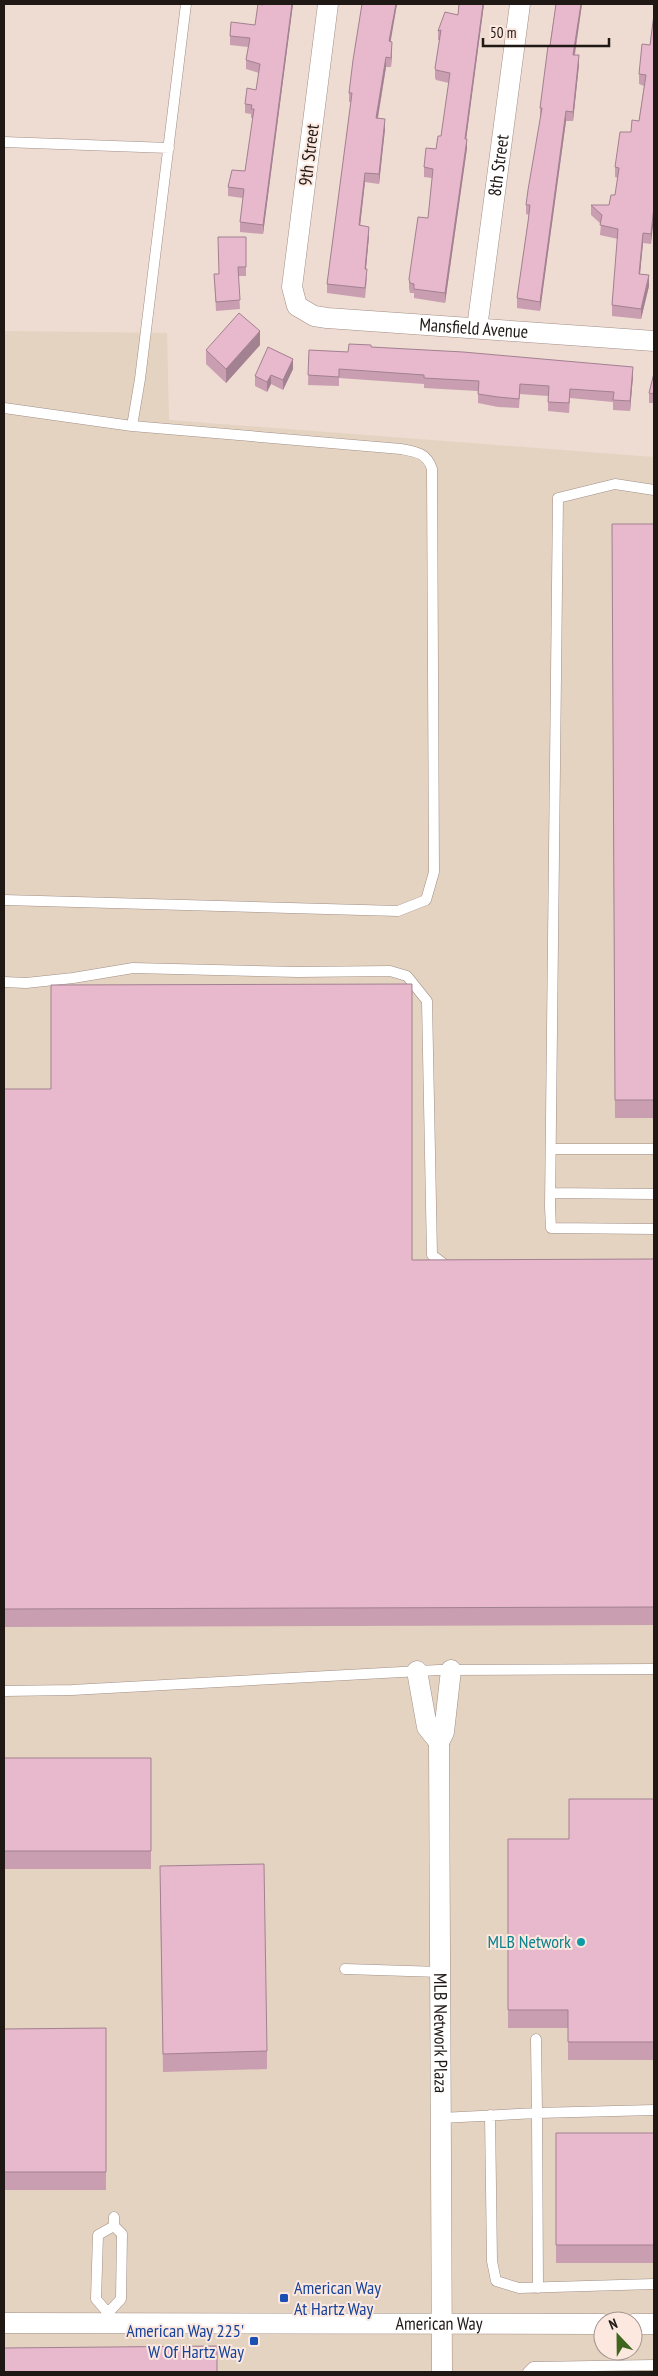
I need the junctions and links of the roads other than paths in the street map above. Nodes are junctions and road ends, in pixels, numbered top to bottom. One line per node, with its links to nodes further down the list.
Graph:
1 (186, 4): 5 (lane)
2 (328, 4): 6 (street, 9th Street)
3 (520, 4): 7 (street, 8th Street)
4 (4, 142): 5 (lane)
5 (170, 148): 10 (lane)
6 (297, 306): 7 (street, Mansfield Avenue)
7 (477, 328): 8 (street, Mansfield Avenue)
8 (654, 341)
9 (4, 408): 10 (lane)
10 (132, 426): 12 (lane)
11 (654, 490): 14 (lane)
12 (4, 900)
13 (4, 982): 19 (lane)
14 (551, 1149): 15 (lane); 16 (lane)
15 (654, 1149)
16 (550, 1193): 17 (lane); 18 (lane)
17 (654, 1194)
18 (654, 1229)
19 (455, 1267)
20 (654, 1668): 21 (lane)
21 (451, 1670): 22 (lane); 24 (street, MLB Network Plaza)
22 (417, 1671): 23 (lane); 24 (street)
23 (4, 1691)
24 (439, 1742): 26 (street, MLB Network Plaza)
25 (345, 1969): 26 (lane)
26 (440, 1972): 31 (street, MLB Network Plaza)
27 (536, 2039): 29 (lane)
28 (654, 2110): 29 (lane)
29 (537, 2114): 30 (lane); 33 (lane)
30 (490, 2115): 31 (lane); 33 (lane)
31 (441, 2118): 36 (street, MLB Network Plaza)
32 (654, 2284): 33 (lane)
33 (538, 2288)
34 (107, 2318): 34 (lane); 35 (street, American Way); 36 (street, American Way)
35 (4, 2323)
36 (442, 2324): 37 (street, American Way); 39 (street, MLB Network Plaza)
37 (593, 2324)
38 (654, 2366): 40 (lane)
39 (442, 2372)
40 (528, 2372)

